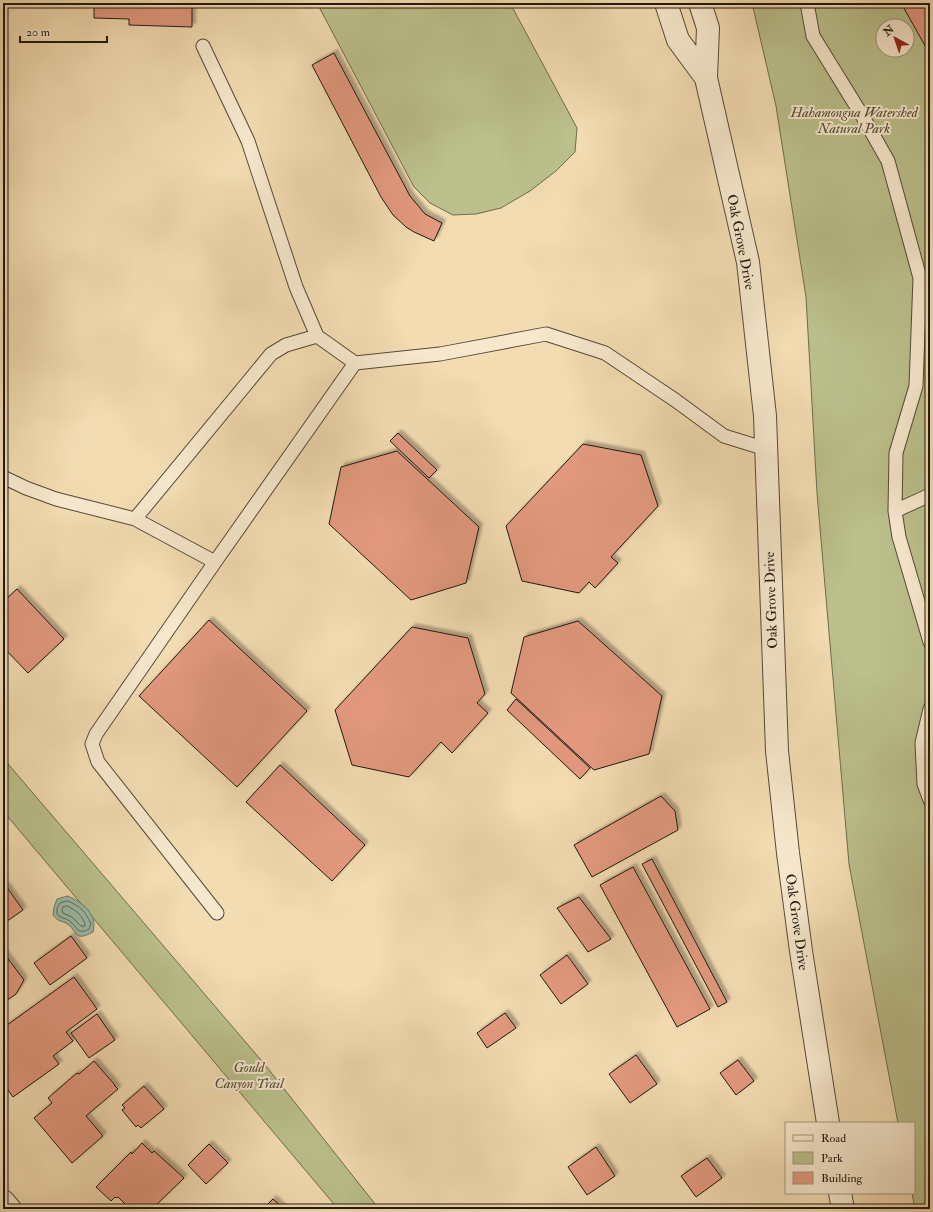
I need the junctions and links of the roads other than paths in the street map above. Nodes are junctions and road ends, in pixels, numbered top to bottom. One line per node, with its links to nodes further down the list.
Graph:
1 (666, 3): 5 (street, Oak Grove Drive)
2 (700, 3): 5 (street, Oak Grove Drive)
3 (807, 3): 11 (lane)
4 (203, 46): 6 (lane)
5 (706, 78): 8 (street, Oak Grove Drive)
6 (316, 336): 7 (lane); 12 (lane)
7 (355, 363): 8 (lane); 13 (lane)
8 (766, 449): 18 (street, Oak Grove Drive)
9 (3, 477): 12 (lane)
10 (930, 496): 11 (lane)
11 (895, 511): 14 (lane)
12 (135, 519): 13 (lane)
13 (215, 562): 17 (lane)
14 (930, 642)
15 (930, 709): 16 (lane)
16 (930, 800)
17 (217, 913)
18 (828, 1122)
19 (840, 1194): 22 (street)
20 (3, 1201): 21 (street)
21 (10, 1209)
22 (843, 1209)

